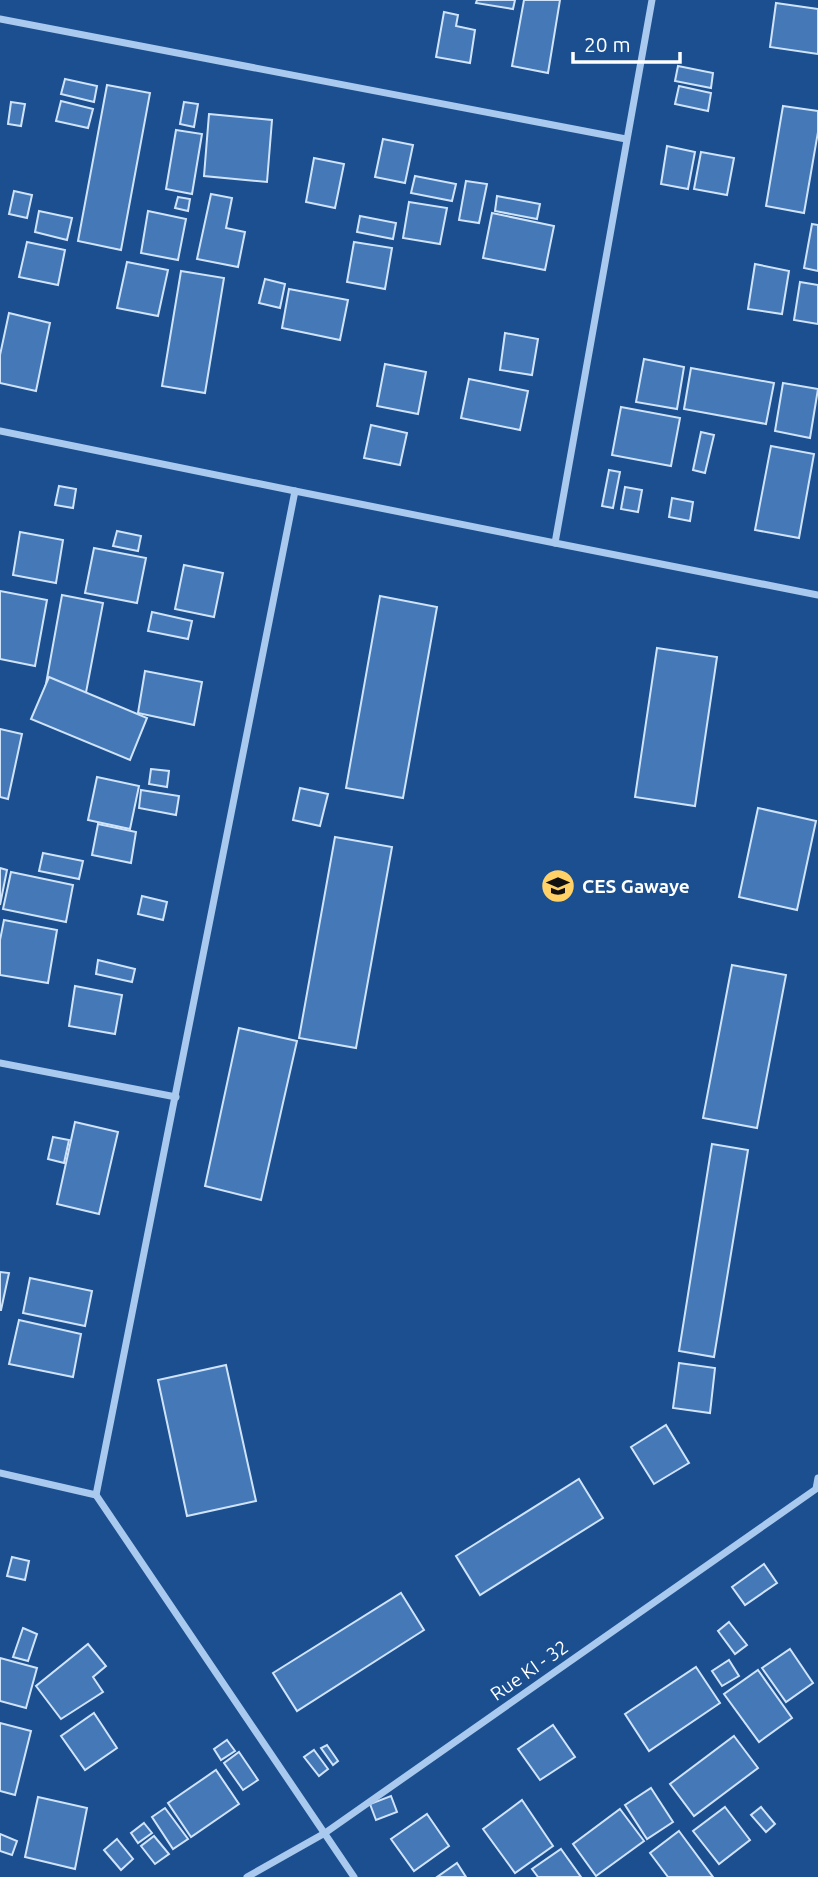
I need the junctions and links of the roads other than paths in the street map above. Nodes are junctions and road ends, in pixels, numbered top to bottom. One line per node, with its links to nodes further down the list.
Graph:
1 (652, 0): 3 (street)
2 (0, 19): 3 (street)
3 (626, 139): 6 (street)
4 (0, 431): 5 (street)
5 (295, 491): 6 (street); 9 (street)
6 (555, 543): 7 (street)
7 (818, 595)
8 (0, 1063): 9 (street)
9 (176, 1097): 13 (street)
10 (0, 1474): 13 (street)
11 (818, 1478): 12 (street, Rue KI - 32)
12 (817, 1489): 14 (street, Rue KI - 32)
13 (96, 1495): 14 (street)
14 (325, 1833): 15 (street, Rue KI - 32); 16 (street)
15 (247, 1877)
16 (354, 1877)

